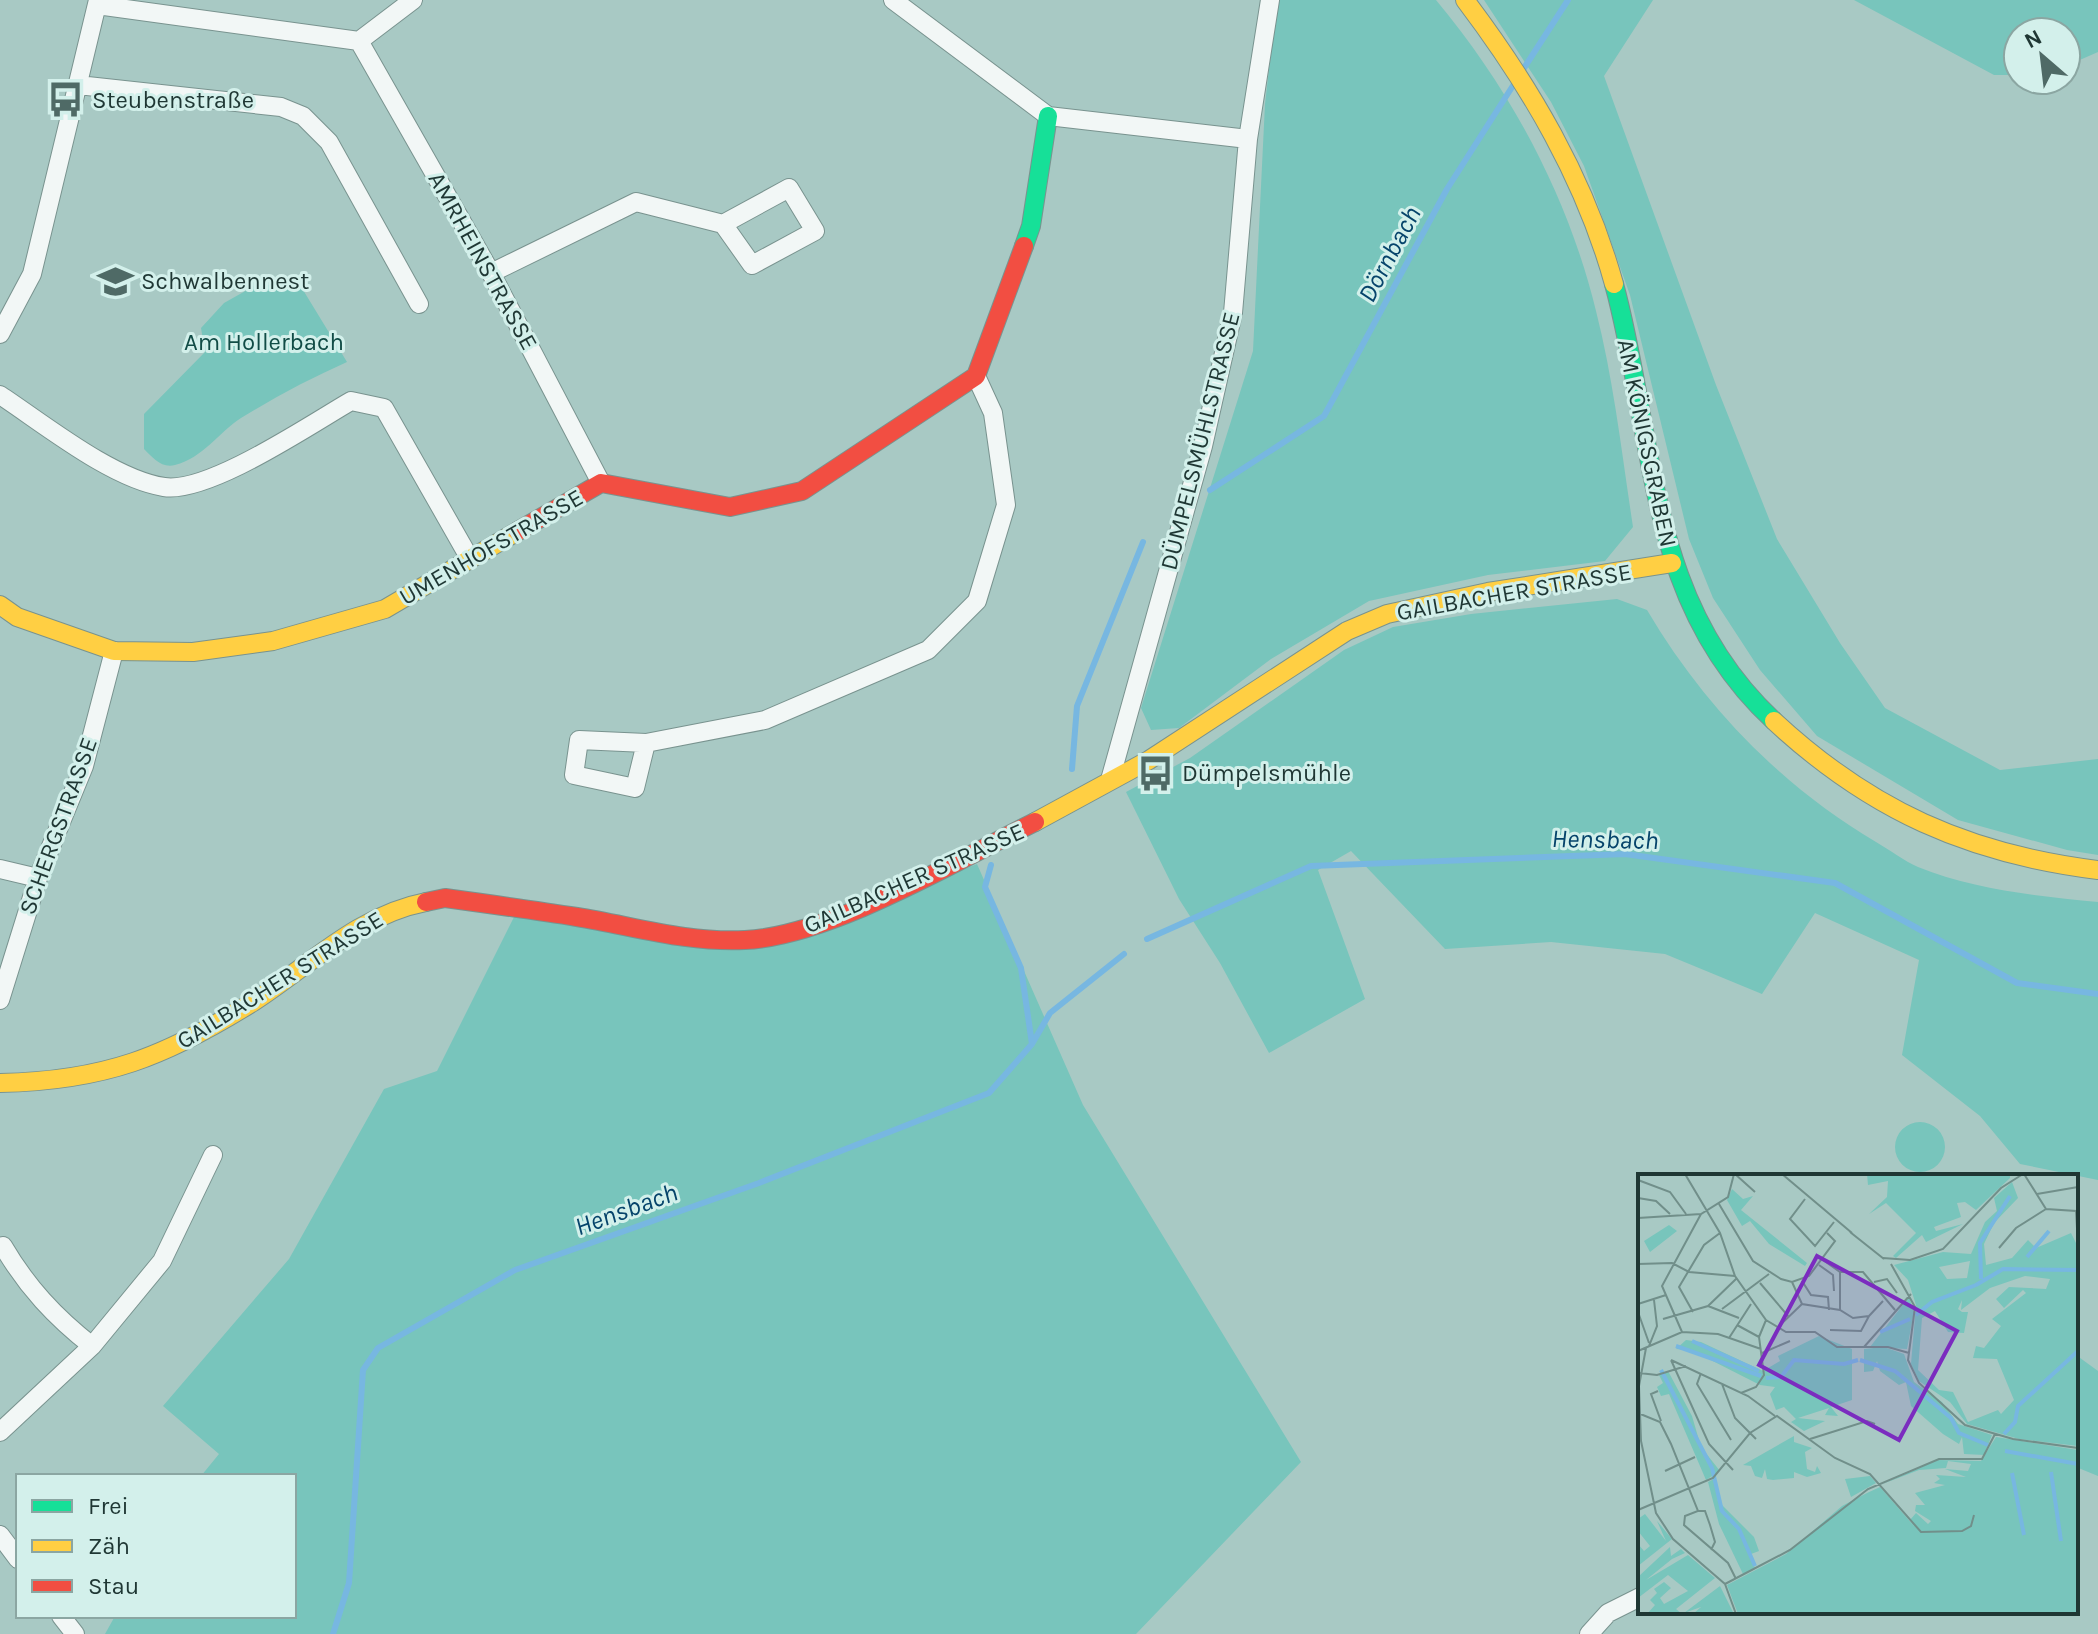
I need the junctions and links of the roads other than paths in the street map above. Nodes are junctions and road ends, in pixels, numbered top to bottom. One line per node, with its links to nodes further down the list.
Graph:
1 (413, 0): 6 (street)
2 (893, 0): 8 (street)
3 (1270, 0): 9 (street, DÜMPELSMÜHLSTRASSE)
4 (1465, 0): 18 (street, AM KÖNIGSGRABEN)
5 (97, 2): 6 (street); 7 (street)
6 (359, 41): 11 (street, AMRHEINSTRASSE)
7 (78, 85): 12 (street); 13 (street)
8 (1048, 116): 9 (street); 14 (street)
9 (1248, 139): 22 (street, DÜMPELSMÜHLSTRASSE)
10 (723, 224): 10 (street); 11 (street)
11 (491, 273): 16 (street, AMRHEINSTRASSE)
12 (419, 304)
13 (0, 334)
14 (976, 376): 16 (street, UMENHOFSTRASSE); 21 (street)
15 (0, 395): 17 (street)
16 (601, 483): 17 (street, UMENHOFSTRASSE)
17 (470, 559): 20 (street, UMENHOFSTRASSE)
18 (1672, 563): 22 (street, GAILBACHER STRASSE); 24 (street, AM KÖNIGSGRABEN)
19 (0, 605): 20 (street, UMENHOFSTRASSE)
20 (114, 651): 25 (street, SCHERGSTRASSE)
21 (646, 743)
22 (1110, 780): 27 (street, GAILBACHER STRASSE)
23 (0, 869): 25 (street)
24 (2098, 870)
25 (38, 878): 26 (street, SCHERGSTRASSE)
26 (0, 1000)
27 (0, 1083)
28 (213, 1155): 30 (street)
29 (3, 1246): 30 (street)
30 (92, 1346): 31 (street)
31 (0, 1432)
32 (0, 1535): 33 (street)
33 (16, 1556)
34 (1638, 1598): 37 (street)
35 (63, 1618): 36 (street)
36 (75, 1634)
37 (1589, 1634)

